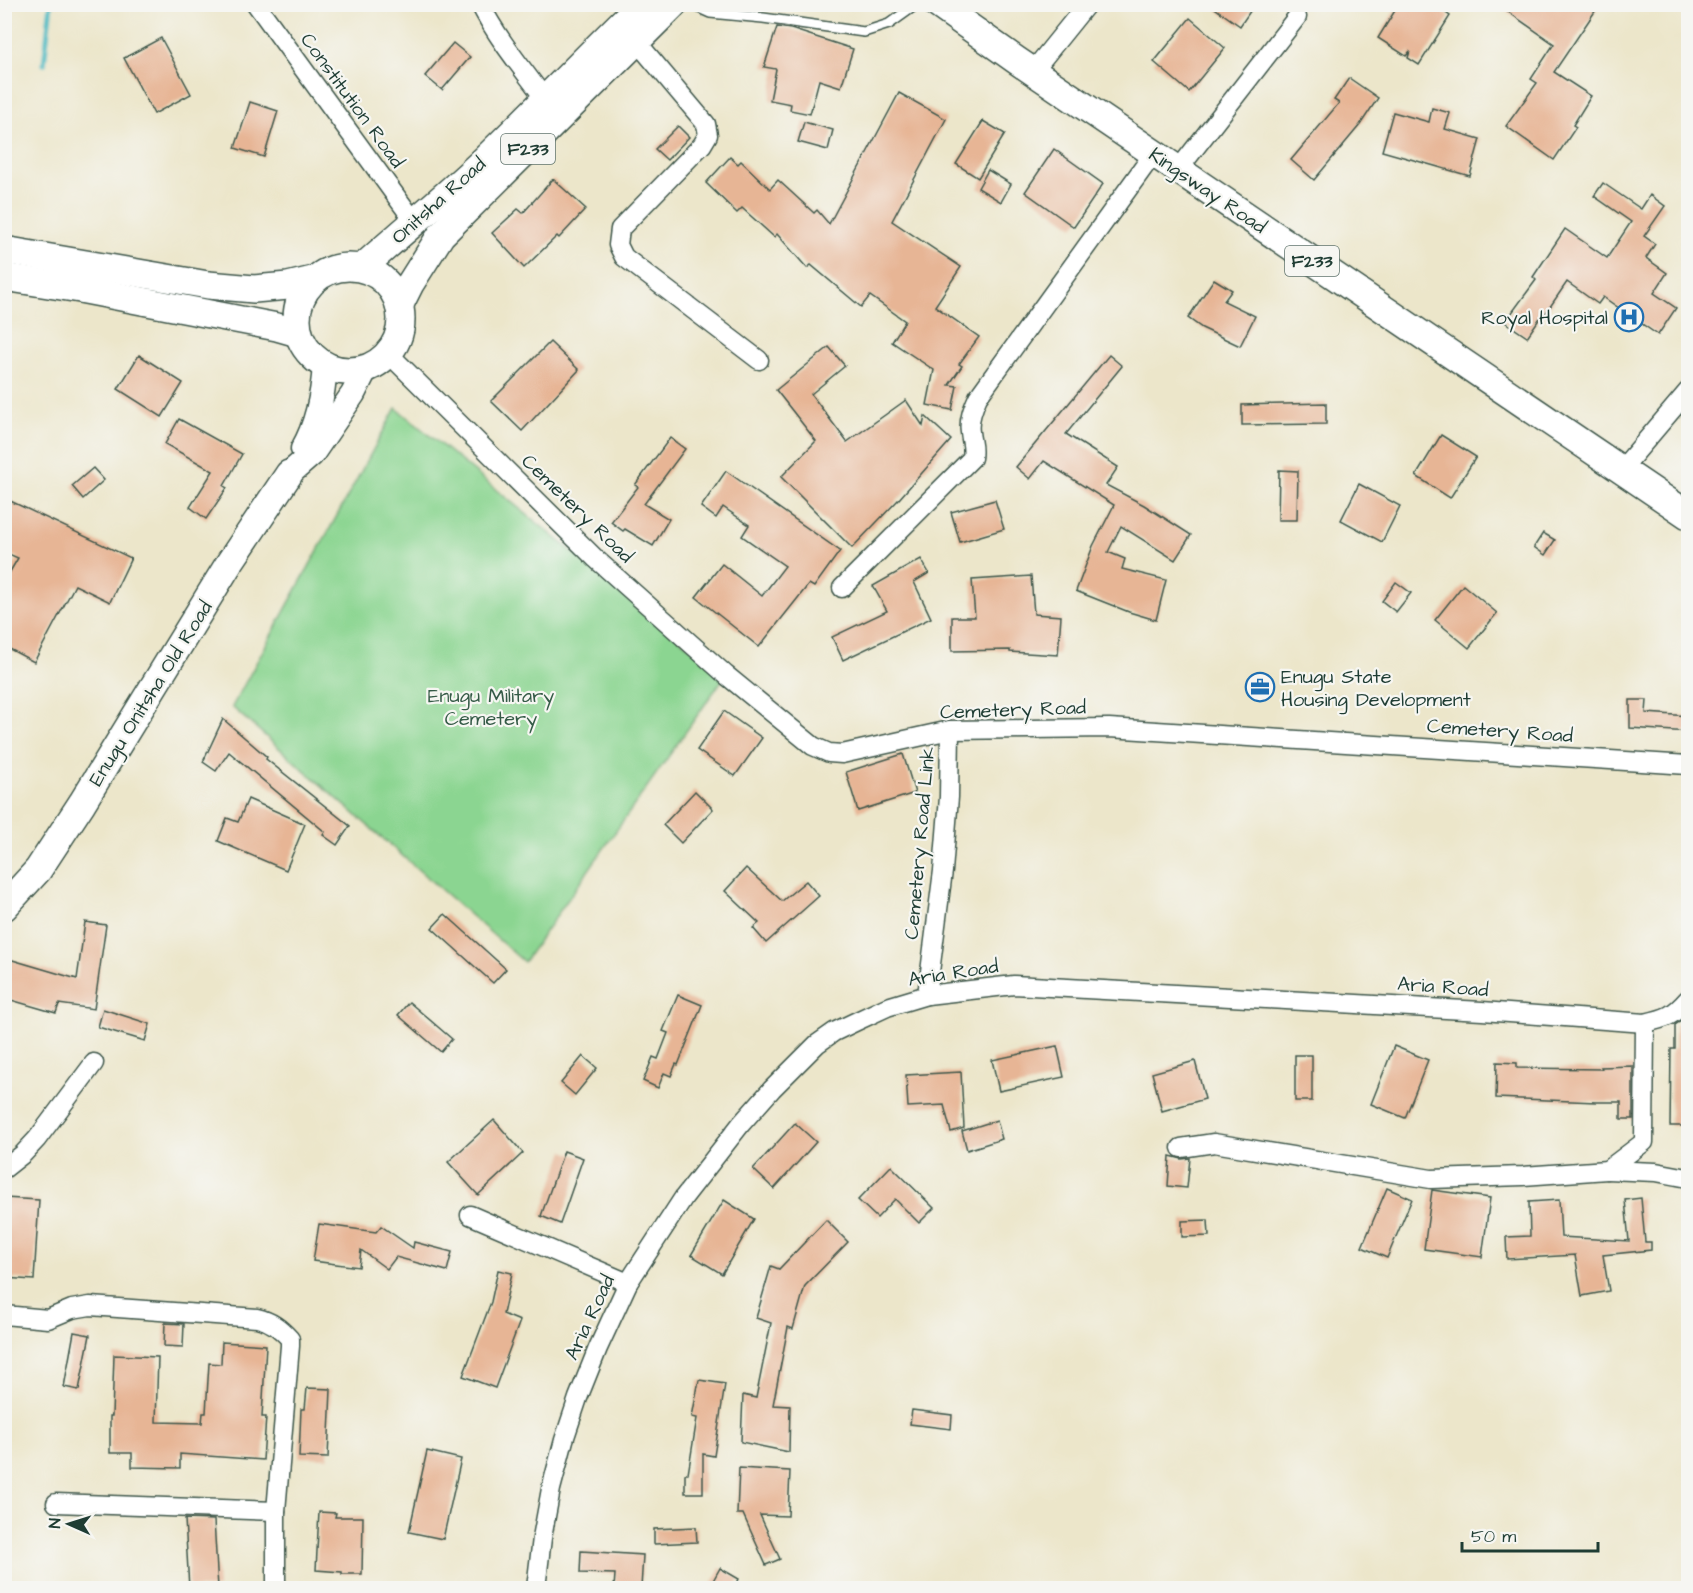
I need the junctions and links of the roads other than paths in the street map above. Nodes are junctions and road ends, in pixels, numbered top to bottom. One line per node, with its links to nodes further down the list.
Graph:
1 (256, 4): 15 (street, Constitution Road)
2 (480, 4): 12 (street)
3 (642, 4): 12 (main road, Onitsha Road / F233)
4 (674, 4): 10 (main road, Onitsha Road / F233)
5 (690, 4): 6 (lane)
6 (916, 4)
7 (938, 4): 11 (main road, Kingsway Road / F233)
8 (1087, 4): 11 (street)
9 (1297, 18): 14 (street)
10 (637, 42): 20 (main road, Onitsha Road / F233); 23 (street)
11 (1033, 71): 13 (main road, Kingsway Road / F233)
12 (545, 99): 15 (main road, Onitsha Road / F233)
13 (1154, 153): 14 (main road, Kingsway Road / F233); 30 (street)
14 (1178, 170): 27 (main road, Kingsway Road / F233)
15 (414, 221): 17 (main road, Onitsha Road / F233)
16 (4, 250): 19 (main road)
17 (362, 268): 19 (main road); 20 (main road)
18 (4, 277): 21 (main road)
19 (313, 280): 21 (main road)
20 (399, 306): 22 (main road, F233)
21 (298, 333): 24 (main road)
22 (388, 353): 25 (main road); 31 (street, Cemetery Road)
23 (759, 360)
24 (325, 365): 25 (main road); 28 (main road)
25 (366, 368): 28 (main road)
26 (1689, 392): 27 (street)
27 (1621, 470): 29 (main road, Kingsway Road / F233)
28 (289, 474): 33 (main road, Enugu Onitsha Old Road)
29 (1689, 515)
30 (842, 588)
31 (950, 730): 32 (street, Cemetery Road); 34 (street, Cemetery Road Link)
32 (1689, 765)
33 (4, 907)
34 (927, 995): 36 (street, Aria Road); 43 (street, Aria Road)
35 (1689, 999): 36 (street, Aria Road)
36 (1645, 1023): 40 (street)
37 (94, 1063): 39 (street)
38 (1181, 1149): 40 (street)
39 (4, 1169)
40 (1607, 1170): 41 (street)
41 (1689, 1178)
42 (470, 1215): 43 (street)
43 (628, 1283): 48 (street, Aria Road)
44 (4, 1315): 46 (street)
45 (56, 1503): 46 (street)
46 (276, 1511): 47 (street)
47 (276, 1588)
48 (536, 1588)

